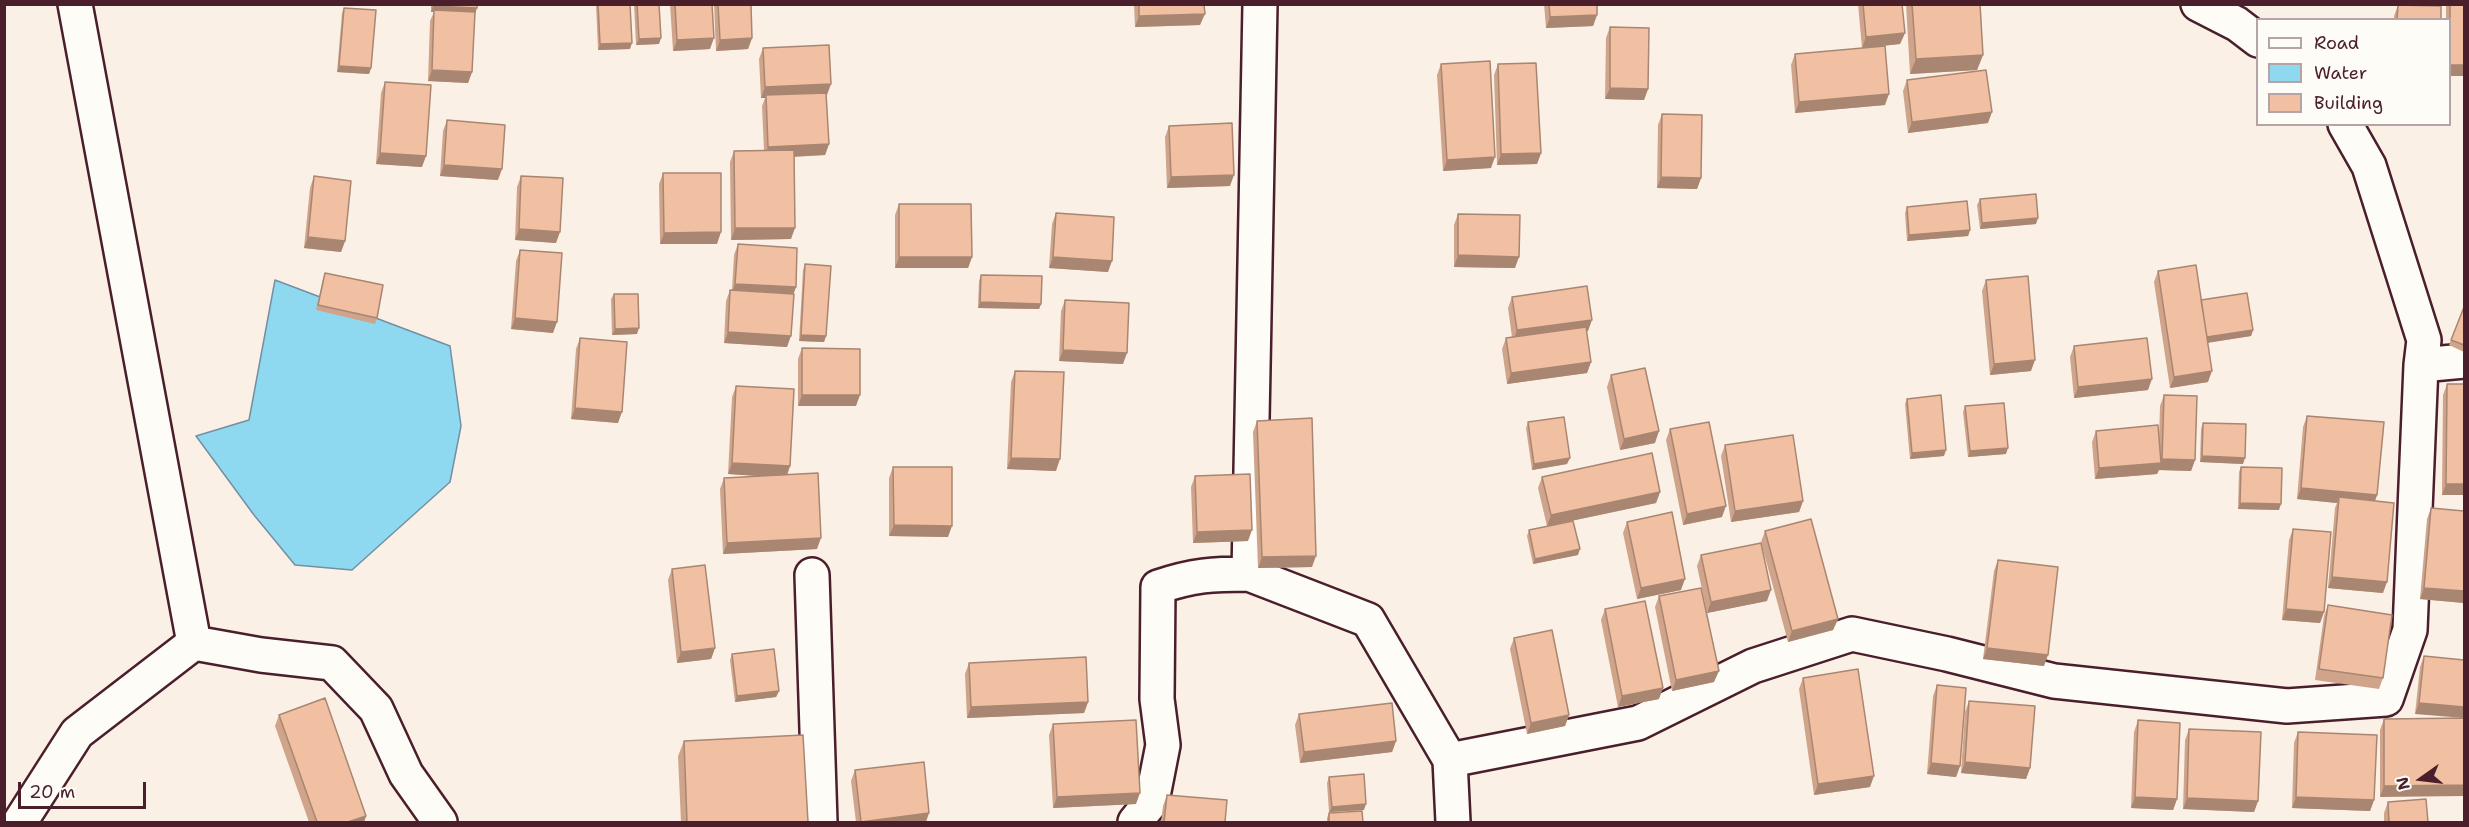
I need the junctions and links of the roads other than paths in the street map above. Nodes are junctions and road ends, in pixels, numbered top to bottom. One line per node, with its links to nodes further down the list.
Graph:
1 (75, 4): 10 (street)
2 (1260, 4): 8 (street)
3 (2198, 4): 4 (street)
4 (2256, 38)
5 (2346, 126): 7 (street)
6 (2464, 361): 7 (street)
7 (2421, 364): 11 (street)
8 (1249, 574): 11 (street); 15 (street)
9 (812, 575): 14 (street)
10 (194, 643): 12 (street); 13 (street)
11 (1450, 760): 16 (street)
12 (20, 822)
13 (440, 822)
14 (820, 822)
15 (1135, 822)
16 (1453, 822)

